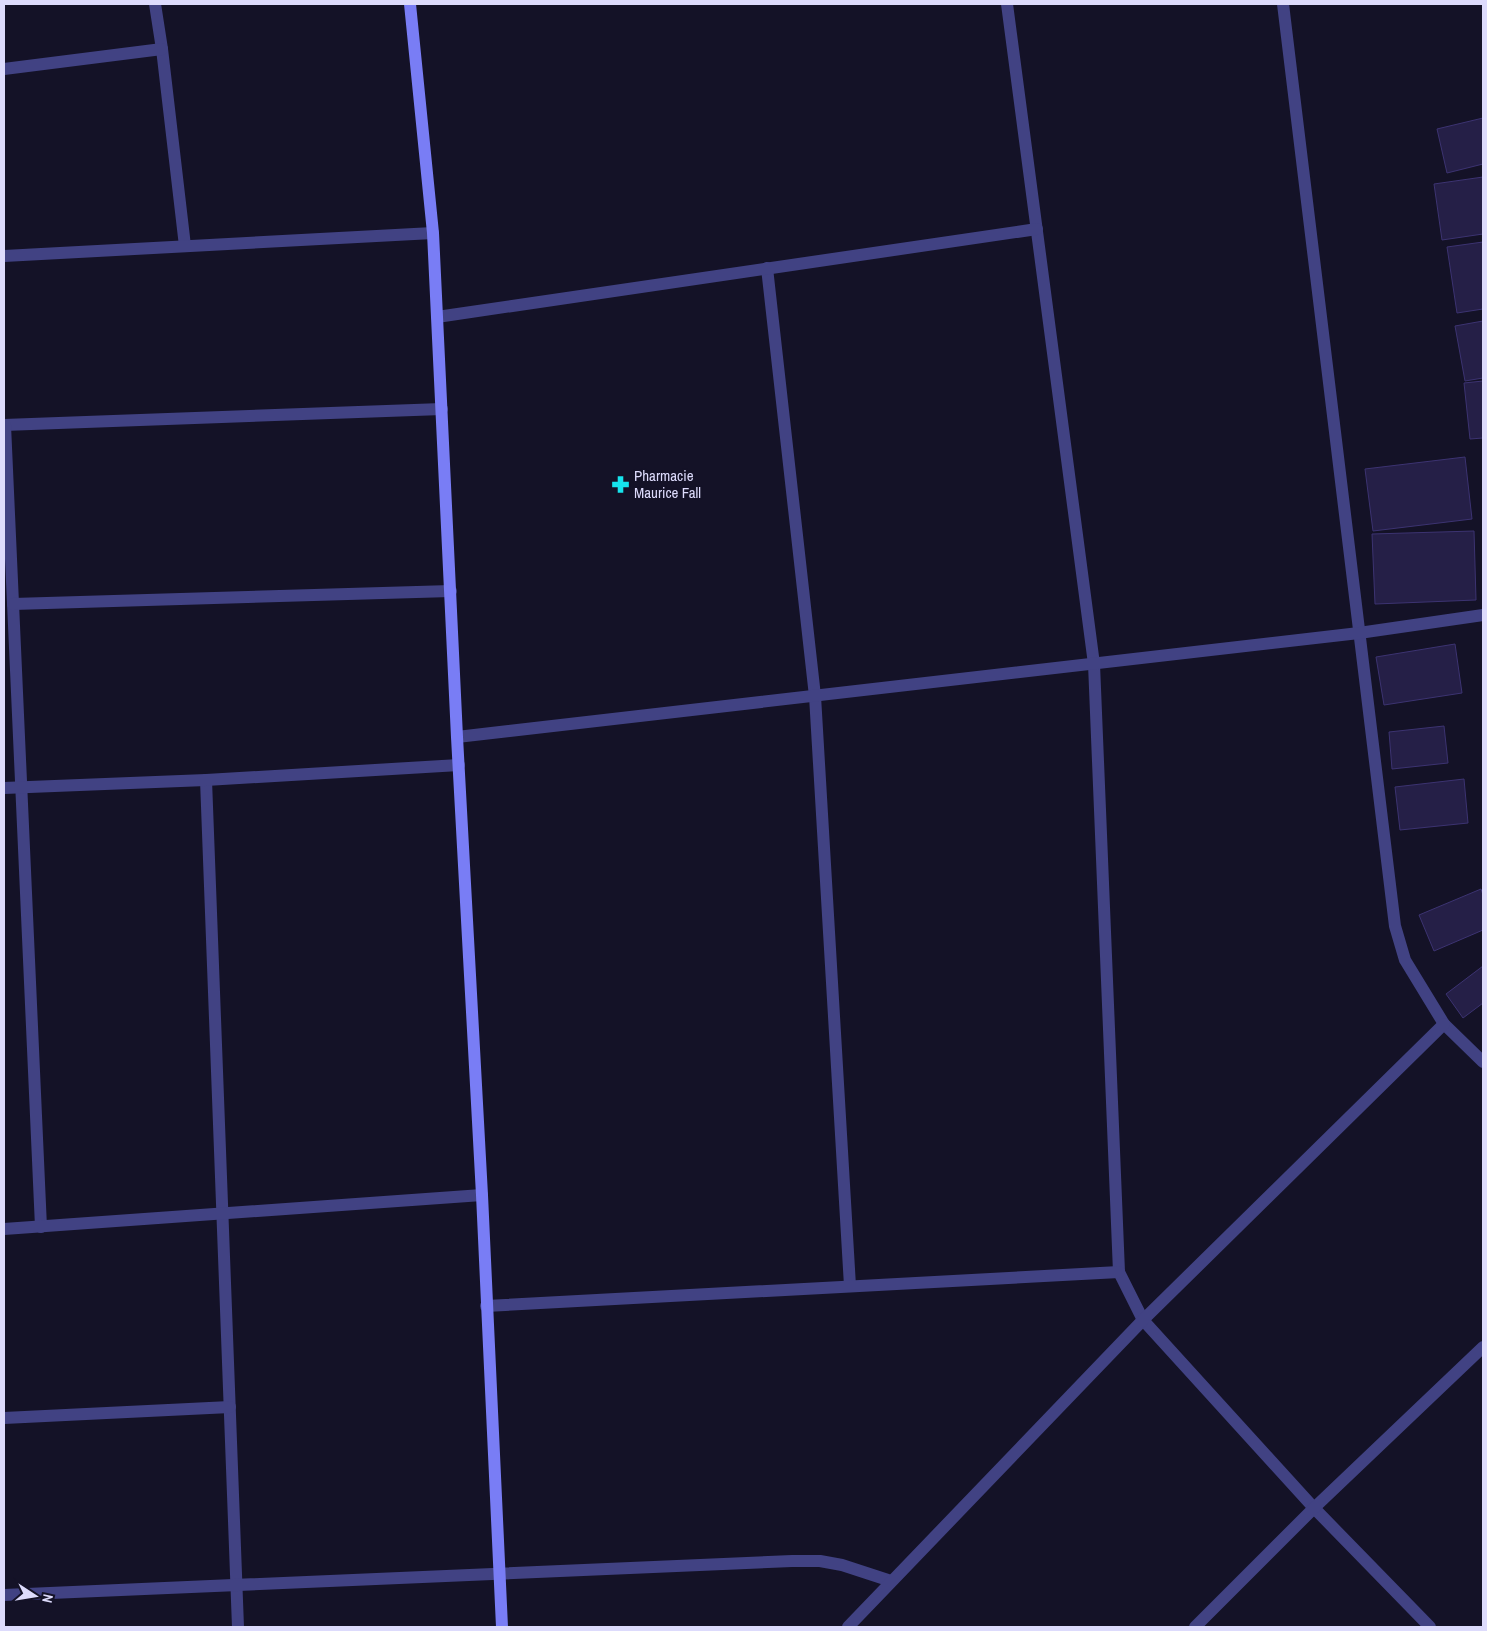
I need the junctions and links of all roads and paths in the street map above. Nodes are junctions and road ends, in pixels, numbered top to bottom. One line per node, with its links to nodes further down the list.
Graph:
1 (154, 4): 5 (street)
2 (410, 4): 8 (main road)
3 (1007, 4): 7 (street)
4 (1283, 4): 18 (street)
5 (162, 49): 6 (street); 9 (street)
6 (4, 68)
7 (1037, 229): 11 (street); 19 (street)
8 (433, 233): 9 (street); 12 (main road)
9 (185, 246): 10 (street)
10 (4, 256)
11 (767, 268): 12 (street); 20 (street)
12 (437, 317): 13 (main road)
13 (442, 409): 14 (street); 15 (main road)
14 (4, 425): 16 (street)
15 (450, 591): 16 (street); 21 (main road)
16 (13, 604): 24 (street)
17 (1483, 615): 18 (street)
18 (1359, 633): 19 (street); 26 (street)
19 (1094, 664): 20 (street); 32 (street)
20 (816, 696): 21 (street); 33 (street)
21 (457, 737): 22 (main road)
22 (459, 765): 23 (street); 28 (main road)
23 (206, 780): 24 (street); 29 (street)
24 (21, 787): 25 (street); 30 (street)
25 (4, 788)
26 (1444, 1024): 27 (street); 35 (street)
27 (1483, 1062)
28 (482, 1195): 29 (street); 34 (main road)
29 (222, 1214): 30 (street); 37 (street)
30 (41, 1227): 31 (street)
31 (4, 1229)
32 (1119, 1272): 33 (street); 35 (street)
33 (850, 1286): 34 (street)
34 (486, 1306): 40 (main road)
35 (1143, 1320): 39 (street); 41 (street)
36 (1483, 1347): 39 (street)
37 (230, 1407): 38 (street); 42 (street)
38 (4, 1418)
39 (1314, 1508): 47 (street); 48 (street)
40 (499, 1575): 41 (street); 42 (street); 45 (main road)
41 (891, 1581): 46 (street)
42 (236, 1586): 43 (street); 44 (street)
43 (4, 1595)
44 (238, 1627)
45 (502, 1627)
46 (848, 1627)
47 (1195, 1627)
48 (1430, 1627)

